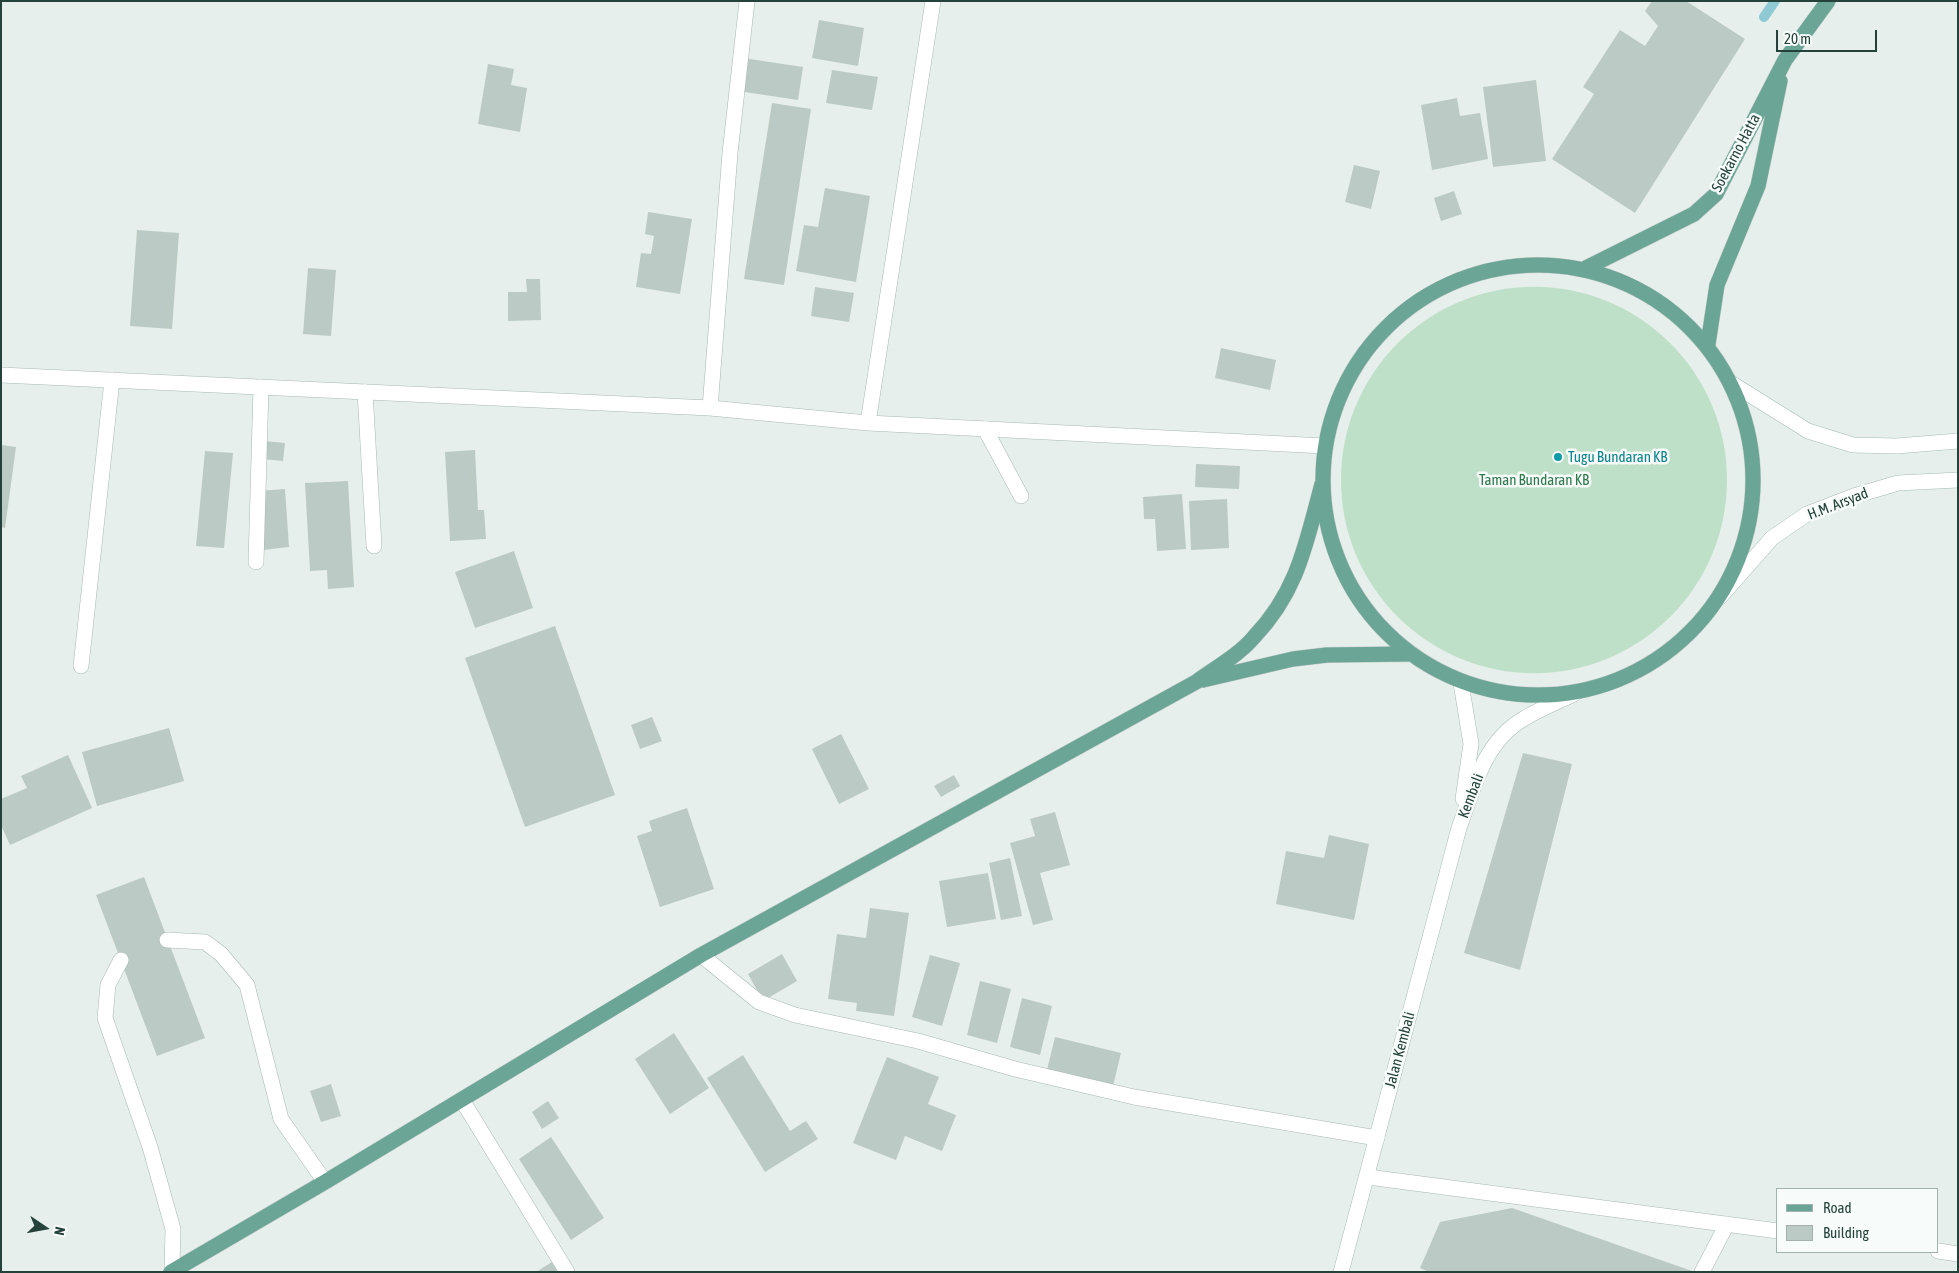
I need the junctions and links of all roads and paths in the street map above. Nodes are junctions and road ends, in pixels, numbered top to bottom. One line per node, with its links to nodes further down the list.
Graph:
1 (747, 1): 12 (street)
2 (933, 1): 13 (street)
3 (1828, 1): 4 (main road, Soekarno Hatta)
4 (1785, 60): 5 (main road, Soekarno Hatta); 6 (main road, Soekarno Hatta)
5 (1586, 268): 6 (main road); 16 (main road)
6 (1708, 344): 9 (main road)
7 (1, 375): 8 (street)
8 (112, 380): 10 (street); 24 (street)
9 (1732, 383): 15 (street); 22 (main road)
10 (261, 387): 11 (street); 21 (street)
11 (366, 392): 12 (street); 20 (street)
12 (710, 408): 13 (street)
13 (868, 423): 14 (street)
14 (985, 429): 16 (street); 19 (street)
15 (1958, 441)
16 (1325, 446): 18 (main road)
17 (1958, 480): 22 (street, H.M. Arsyad)
18 (1322, 484): 23 (main road); 25 (main road)
19 (1021, 496)
20 (374, 546)
21 (256, 562)
22 (1720, 596): 27 (main road)
23 (1409, 654): 25 (main road); 26 (main road)
24 (81, 666)
25 (1196, 682): 30 (main road)
26 (1461, 683): 27 (main road); 28 (street, Kembali)
27 (1574, 694): 28 (street, Kembali)
28 (1458, 828): 33 (street, Jalan Kembali)
29 (167, 940): 35 (street)
30 (701, 955): 32 (main road); 33 (street)
31 (121, 960): 40 (street)
32 (462, 1100): 35 (main road); 41 (street)
33 (1377, 1138): 34 (street, Jalan Kembali)
34 (1368, 1177): 36 (street); 42 (street, Jalan Kembali)
35 (325, 1182): 40 (main road)
36 (1727, 1224): 37 (street); 43 (street)
37 (1776, 1231)
38 (1939, 1251): 39 (street)
39 (1958, 1254)
40 (172, 1271)
41 (567, 1272)
42 (1341, 1272)
43 (1702, 1272)

